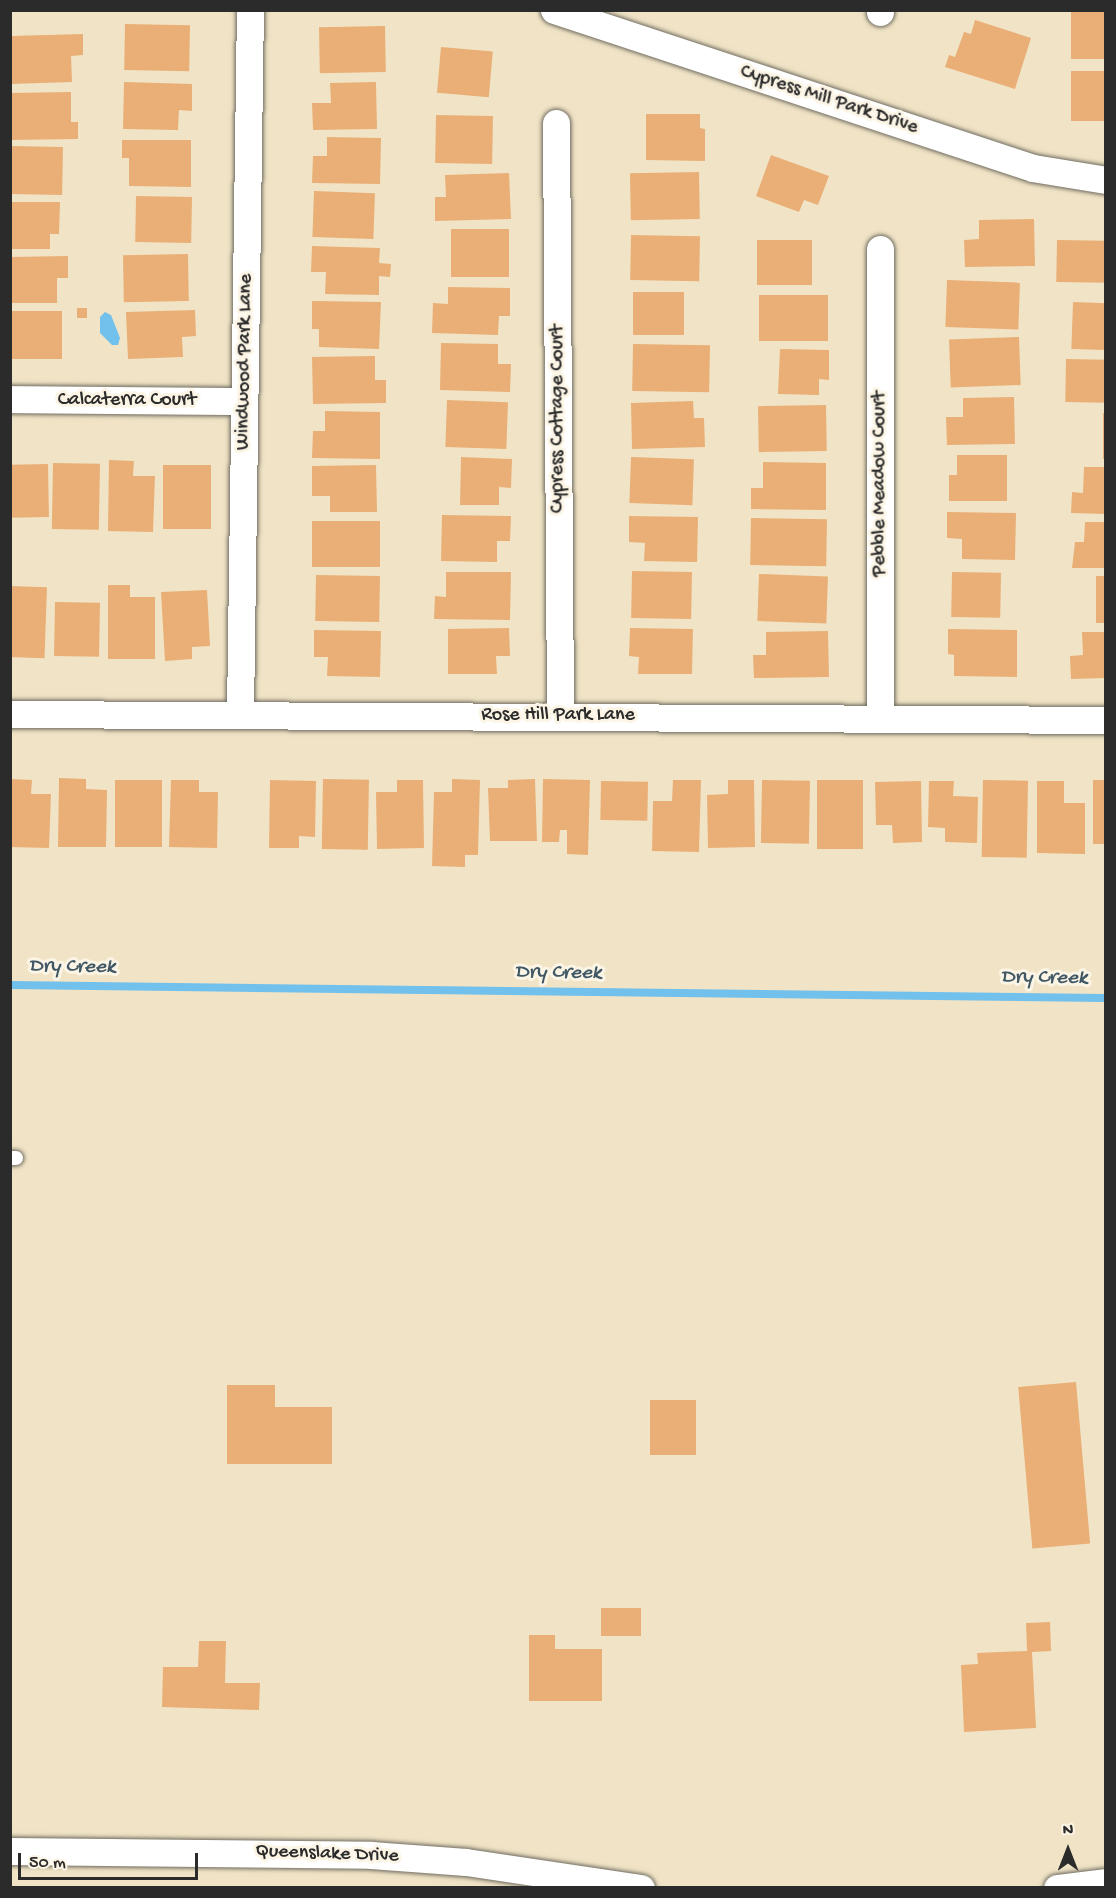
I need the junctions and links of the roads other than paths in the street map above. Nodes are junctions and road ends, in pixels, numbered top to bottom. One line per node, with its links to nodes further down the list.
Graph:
1 (250, 10): 7 (street, Windwood Park Lane)
2 (554, 10): 4 (street, Cypress Mill Park Drive)
3 (556, 123): 10 (street, Cypress Cottage Court)
4 (1106, 180)
5 (880, 249): 11 (street, Pebble Meadow Court)
6 (10, 399): 7 (street, Calcaterra Court)
7 (244, 401): 8 (street, Windwood Park Lane)
8 (240, 713): 9 (street, Rose Hill Park Lane); 10 (street, Rose Hill Park Lane)
9 (10, 714)
10 (560, 716): 11 (street, Rose Hill Park Lane)
11 (880, 718): 12 (street, Rose Hill Park Lane)
12 (1106, 720)
13 (10, 1851): 15 (street, Queenslake Drive)
14 (1106, 1882): 16 (street)
15 (641, 1887)
16 (1057, 1887)

